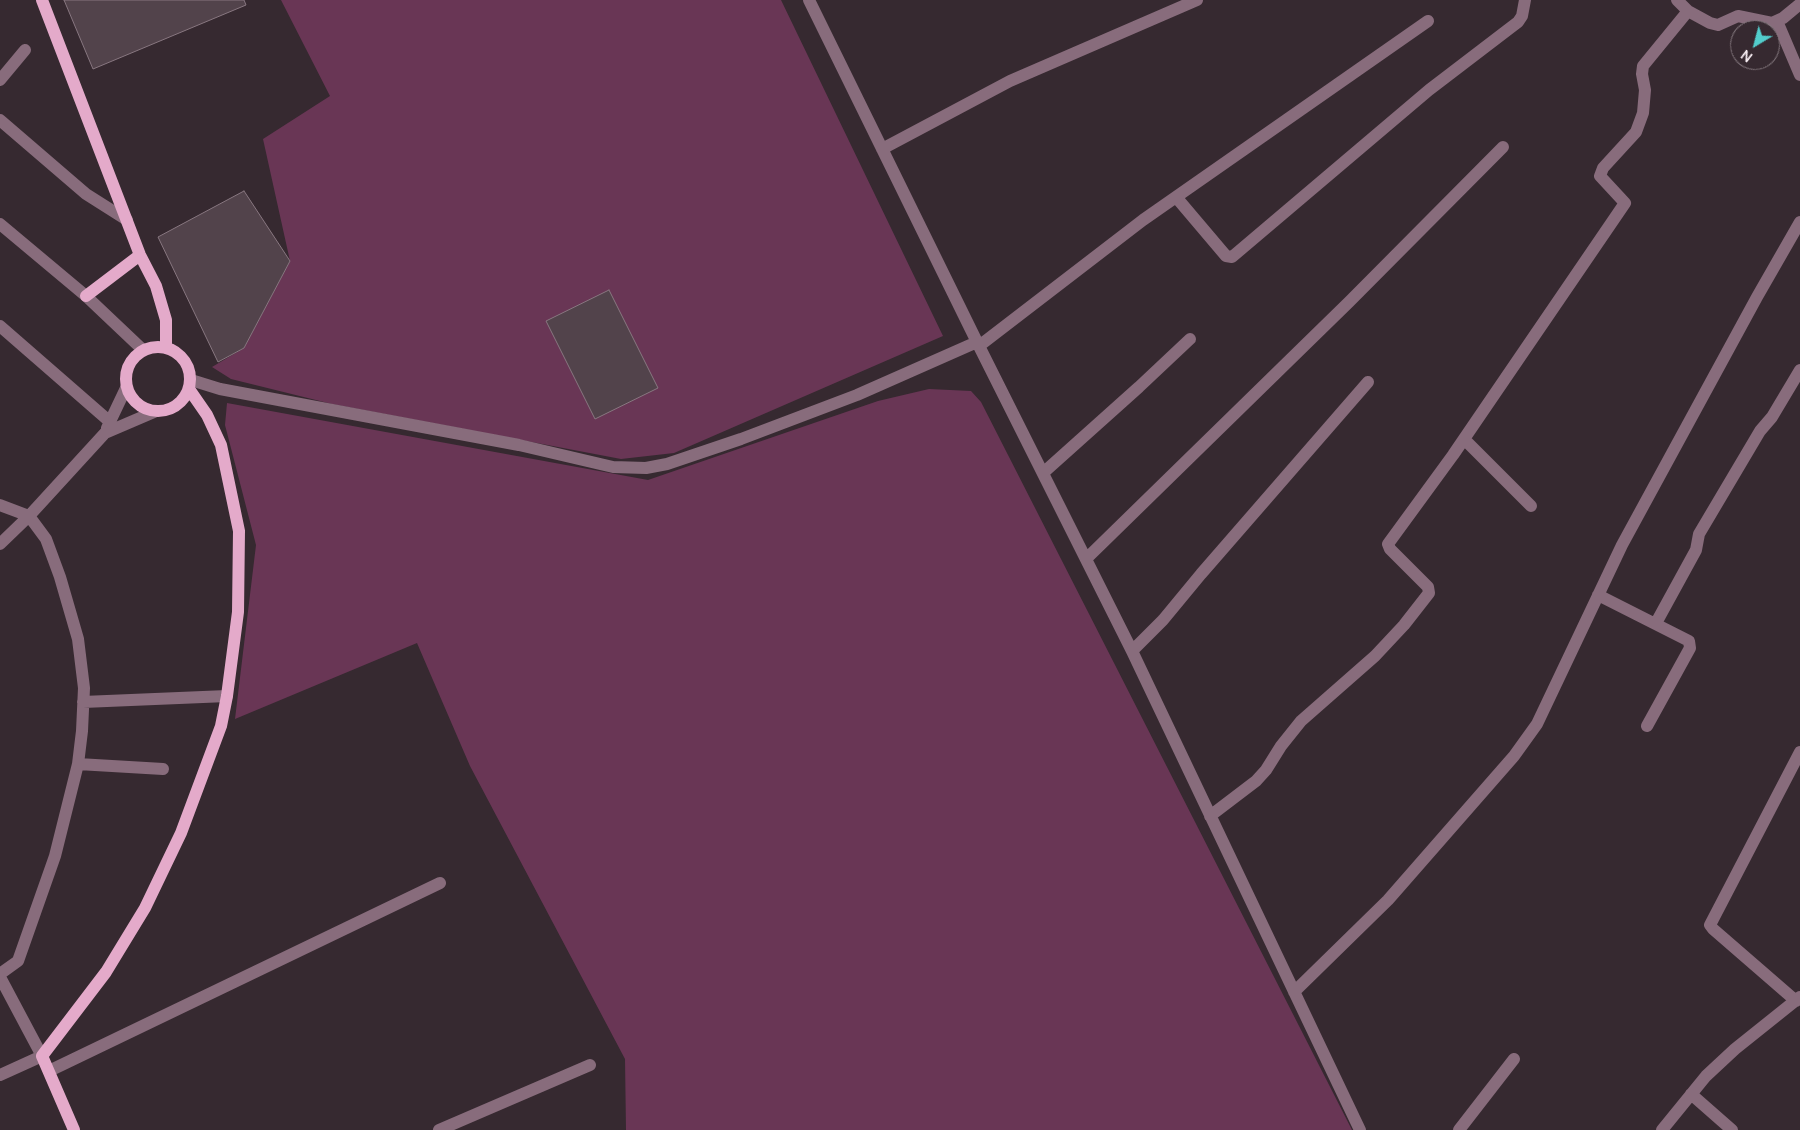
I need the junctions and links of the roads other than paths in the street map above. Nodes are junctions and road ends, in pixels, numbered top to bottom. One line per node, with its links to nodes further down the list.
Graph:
1 (42, 0): 19 (main road)
2 (809, 0): 17 (street)
3 (1198, 0): 17 (street)
4 (1525, 0): 18 (street)
5 (1677, 0): 7 (street)
6 (1800, 4): 9 (street)
7 (1688, 12): 8 (street); 35 (street)
8 (1757, 20)
9 (1779, 20)
10 (1428, 21): 18 (street)
11 (1780, 28): 13 (street)
12 (24, 50): 14 (street)
13 (1800, 75)
14 (0, 80)
15 (0, 120): 19 (street)
16 (1503, 147): 41 (street)
17 (882, 149): 26 (street)
18 (1176, 197): 26 (street)
19 (127, 220): 22 (main road)
20 (1800, 222): 42 (street)
21 (0, 226): 23 (street)
22 (140, 255): 23 (main road); 27 (main road)
23 (86, 296): 28 (street)
24 (0, 326): 34 (street)
25 (1190, 339): 36 (street)
26 (978, 344): 31 (street); 36 (street)
27 (166, 347): 28 (main road); 31 (main road)
28 (144, 350): 32 (main road)
29 (1800, 370): 43 (street)
30 (1368, 382): 44 (street)
31 (190, 384): 33 (main road); 45 (main road)
32 (126, 388): 33 (main road); 34 (street)
33 (154, 412): 34 (street)
34 (107, 427): 39 (street)
35 (1464, 439): 38 (street); 51 (street)
36 (1043, 473): 41 (street)
37 (0, 505): 39 (street)
38 (1531, 506)
39 (29, 516): 40 (street); 46 (street)
40 (0, 544)
41 (1086, 559): 44 (street)
42 (1598, 595): 43 (street); 54 (street)
43 (1656, 623): 47 (street)
44 (1132, 651): 51 (street)
45 (227, 696): 46 (street); 56 (main road)
46 (84, 702): 49 (street)
47 (1647, 726)
48 (1800, 752): 55 (street)
49 (78, 764): 50 (street); 53 (street)
50 (163, 769)
51 (1210, 816): 54 (street)
52 (440, 883): 59 (street)
53 (0, 976): 56 (street)
54 (1294, 992): 64 (street)
55 (1798, 999): 61 (street)
56 (42, 1056): 59 (main road); 60 (street)
57 (1514, 1060): 65 (street)
58 (590, 1065): 63 (street)
59 (49, 1071): 62 (main road)
60 (0, 1075)
61 (1691, 1094): 66 (street); 67 (street)
62 (74, 1130)
63 (439, 1130)
64 (1360, 1130)
65 (1459, 1130)
66 (1662, 1130)
67 (1732, 1130)

